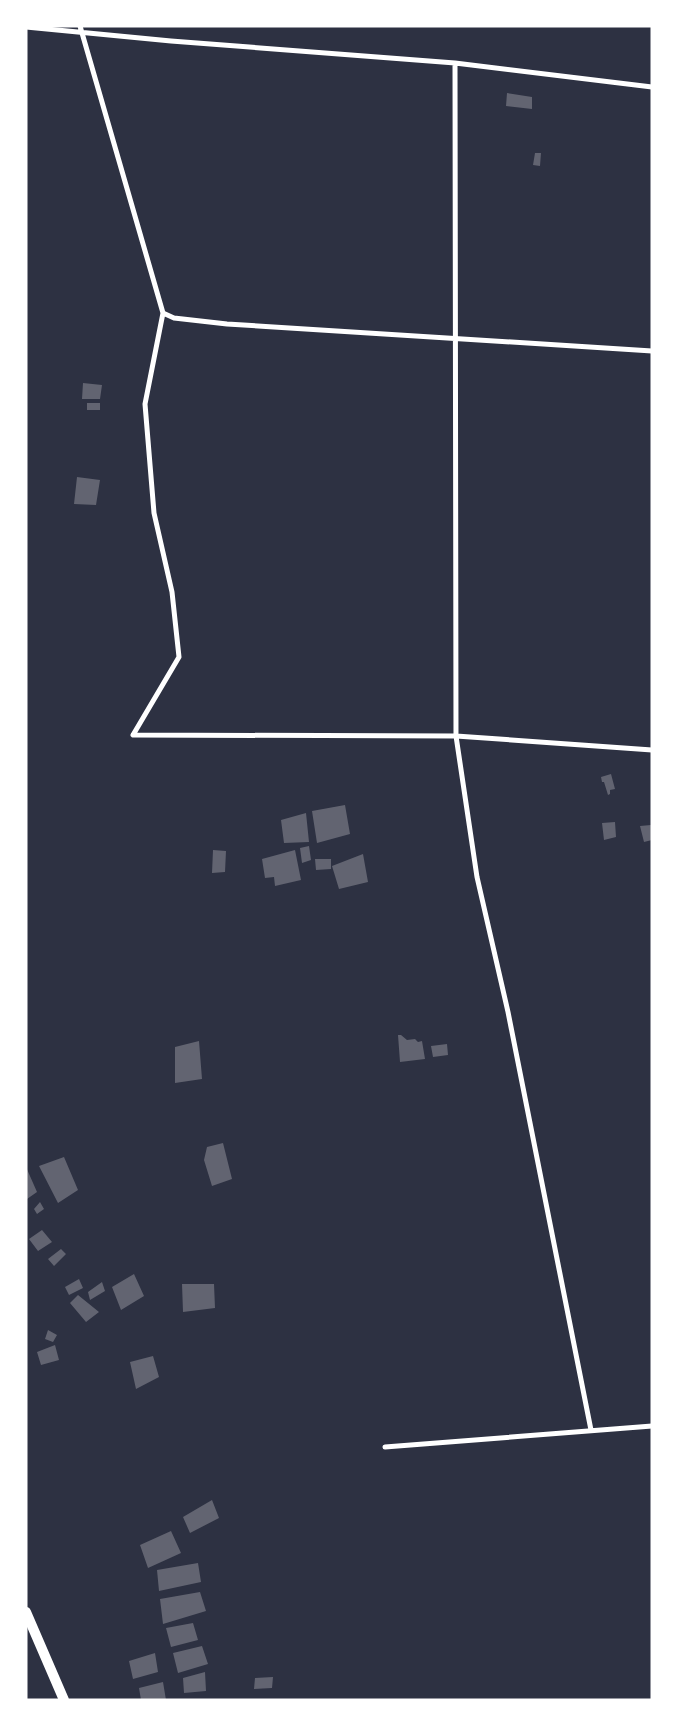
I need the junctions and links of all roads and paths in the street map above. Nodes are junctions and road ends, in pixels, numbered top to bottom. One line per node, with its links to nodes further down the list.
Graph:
1 (26, 27): 2 (street)
2 (80, 29): 3 (street); 5 (street)
3 (455, 63): 4 (street); 6 (street)
4 (652, 87)
5 (163, 313): 6 (street); 8 (street)
6 (455, 339): 7 (street); 8 (street)
7 (652, 351)
8 (456, 736): 9 (street); 11 (street)
9 (652, 750)
10 (652, 1426): 11 (street)
11 (591, 1430): 12 (street)
12 (385, 1447)
13 (26, 1612): 14 (main road)
14 (64, 1700)

